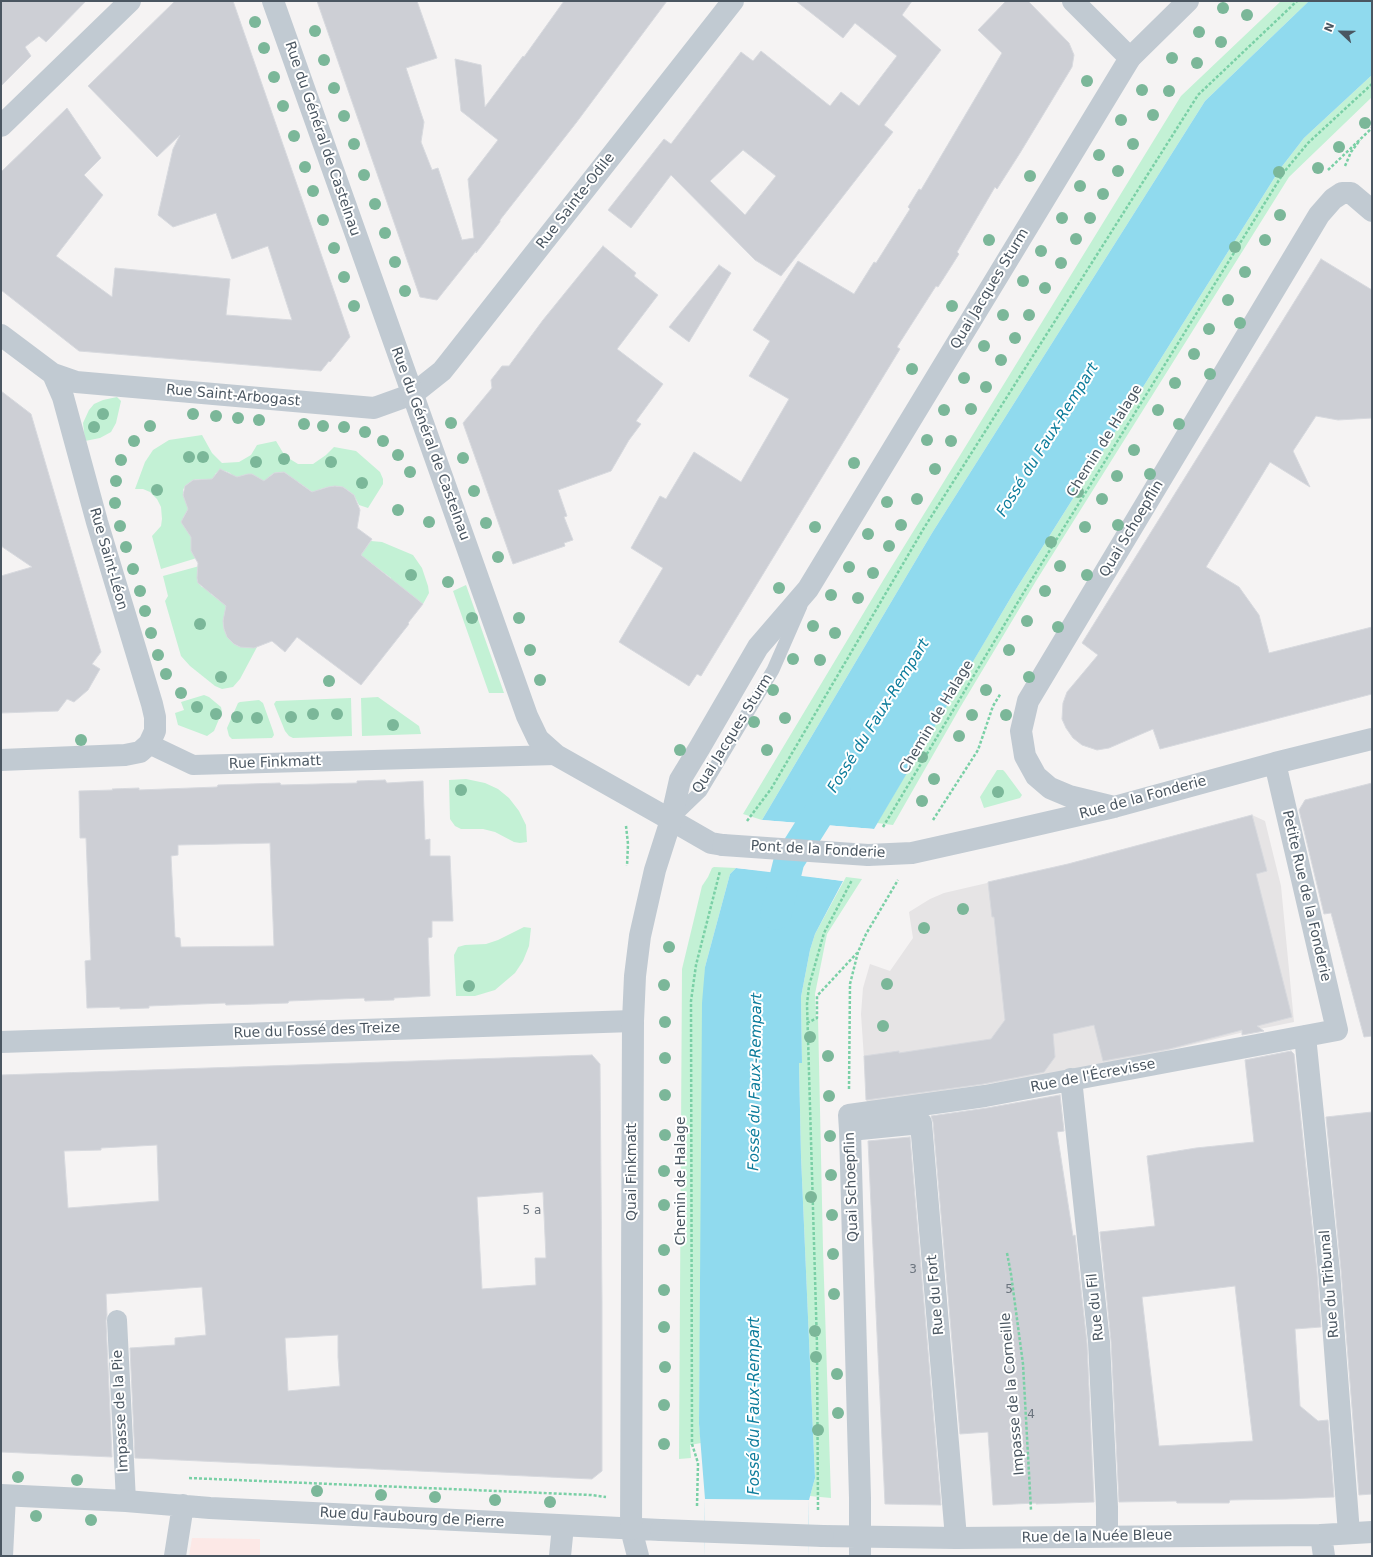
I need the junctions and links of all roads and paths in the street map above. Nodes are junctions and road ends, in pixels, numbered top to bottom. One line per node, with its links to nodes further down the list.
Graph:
1 (130, 1): 9 (street)
2 (273, 1): 15 (street, Rue du Général de Castelnau)
3 (733, 1): 15 (street, Rue Sainte-Odile)
4 (1073, 1): 7 (street)
5 (1188, 1): 7 (street, Quai Jacques Sturm)
6 (1296, 1): 22 (path)
7 (1130, 58): 23 (street, Quai Jacques Sturm)
8 (1372, 84): 24 (path, Chemin de Halage)
9 (1, 126)
10 (1365, 134): 11 (path)
11 (1351, 193): 12 (street); 21 (street, Quai Schoepflin)
12 (1372, 211)
13 (1, 335): 14 (street)
14 (53, 374): 15 (street, Rue Saint-Arbogast); 17 (street, Rue Saint-Léon)
15 (413, 394): 18 (street, Rue du Général de Castelnau)
16 (1372, 739): 20 (street, Rue de la Fonderie)
17 (149, 744): 18 (street, Rue Finkmatt); 19 (street)
18 (556, 755): 23 (street, Rue du Général de Castelnau)
19 (1, 760)
20 (1275, 762): 21 (street, Rue de la Fonderie); 31 (street, Petite Rue de la Fonderie)
21 (1114, 807): 25 (street, Rue de la Fonderie)
22 (750, 817)
23 (671, 820): 25 (street, Pont de la Fonderie, bridge); 29 (street, Quai Finkmatt)
24 (882, 828)
25 (912, 853): 28 (path, Quai Schoepflin)
26 (721, 867): 41 (path, Chemin de Halage)
27 (850, 884): 30 (path)
28 (858, 952): 30 (path); 35 (path, Quai Schoepflin)
29 (633, 1021): 33 (street, Rue du Fossé des Treize); 47 (street, Quai Finkmatt)
30 (807, 1023): 42 (path)
31 (1337, 1030): 32 (street, Rue de l'Écrevisse)
32 (1304, 1036): 34 (street, Rue de l'Écrevisse); 49 (street, Rue du Tribunal)
33 (1, 1042)
34 (1071, 1079): 35 (street, Rue de l'Écrevisse); 51 (street, Rue du Fil)
35 (849, 1123): 52 (street, Rue du Fort); 53 (street, Quai Schoepflin)
36 (1007, 1253): 45 (path, Impasse de la Corneille)
37 (117, 1320): 43 (street, Impasse de la Pie)
38 (188, 1478): 40 (path)
39 (3, 1495): 43 (street, Rue du Faubourg de Pierre); 55 (street)
40 (606, 1497)
41 (698, 1498)
42 (818, 1500)
43 (126, 1501): 44 (street, Rue du Faubourg de Pierre)
44 (184, 1505): 46 (street, Rue du Faubourg de Pierre); 56 (street)
45 (1031, 1510)
46 (562, 1526): 47 (street, Rue du Faubourg de Pierre); 57 (street)
47 (631, 1530): 50 (street, Rue du Faubourg de Pierre, bridge); 58 (street); 59 (street)
48 (1372, 1532): 49 (street, Rue de la Nuée Bleue)
49 (1349, 1533): 54 (street, Rue de la Nuée Bleue)
50 (823, 1536): 53 (street, Rue de la Nuée Bleue)
51 (1107, 1536): 52 (street, Rue de la Nuée Bleue); 54 (street, Rue de la Nuée Bleue)
52 (956, 1538): 53 (street, Rue de la Nuée Bleue)
53 (860, 1546)
54 (1322, 1546)
55 (2, 1556)
56 (175, 1556)
57 (560, 1556)
58 (630, 1556)
59 (638, 1556)

